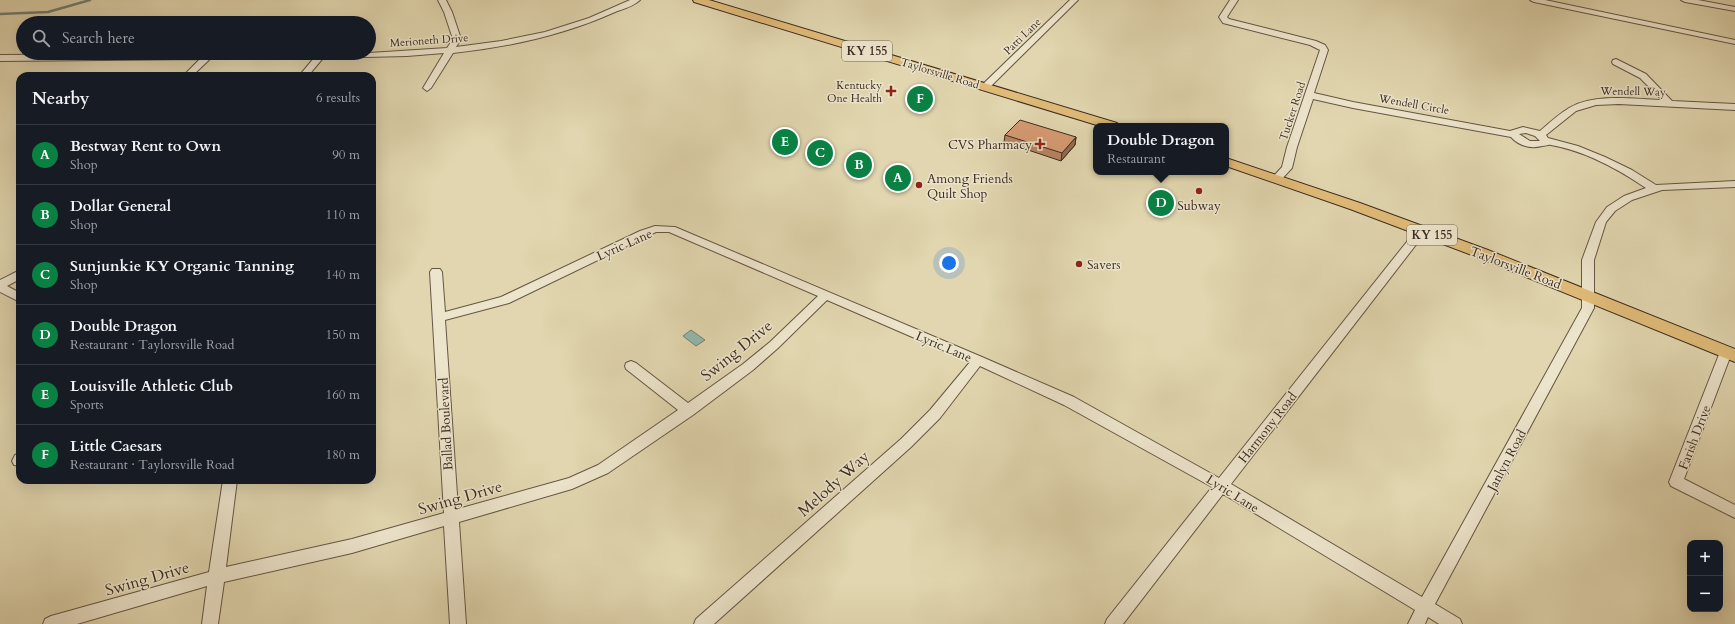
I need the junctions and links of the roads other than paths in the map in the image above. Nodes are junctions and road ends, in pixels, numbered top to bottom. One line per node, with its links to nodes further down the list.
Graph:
1 (442, 0): 12 (street)
2 (620, 0): 12 (street)
3 (636, 0): 12 (street, Merioneth Drive)
4 (698, 0): 23 (main road, Taylorsville Road / KY 155)
5 (1071, 0): 23 (street, Patti Lane)
6 (1234, 0): 25 (street, Tucker Road)
7 (1534, 0): 10 (street)
8 (1685, 0): 9 (street)
9 (1735, 9)
10 (1735, 42)
11 (376, 47): 12 (street)
12 (452, 48): 15 (street, Merioneth Drive); 24 (street)
13 (0, 50): 14 (street)
14 (16, 50)
15 (376, 54)
16 (0, 58): 17 (street, Merioneth Drive)
17 (16, 58)
18 (205, 60): 21 (street)
19 (317, 60): 22 (street)
20 (1616, 62): 26 (street)
21 (191, 72)
22 (306, 72)
23 (985, 87): 28 (main road, Taylorsville Road / KY 155)
24 (427, 88)
25 (1309, 95): 29 (street, Wendell Circle); 31 (street, Tucker Road)
26 (1670, 104): 27 (street, Wendell Way); 29 (street, Wendell Way)
27 (1735, 108)
28 (1102, 123)
29 (1543, 137): 33 (street)
30 (1229, 163): 31 (main road, Taylorsville Road / KY 155)
31 (1276, 179): 34 (main road, Taylorsville Road / KY 155)
32 (1735, 184): 33 (street, Janlyn Road)
33 (1654, 189): 38 (street, Janlyn Road)
34 (1421, 230): 38 (main road, Taylorsville Road / KY 155); 47 (street, Harmony Road)
35 (436, 272): 41 (street, Ballad Boulevard)
36 (16, 276): 37 (street)
37 (0, 286): 40 (street)
38 (1588, 294): 42 (main road, Taylorsville Road / KY 155); 51 (street, Janlyn Road)
39 (826, 295): 41 (street, Lyric Lane); 43 (street, Lyric Lane); 45 (street, Swing Drive)
40 (16, 296)
41 (439, 318): 49 (street, Ballad Boulevard)
42 (1731, 354): 48 (street, Farish Drive)
43 (978, 360): 47 (street, Lyric Lane); 55 (street, Melody Way)
44 (631, 366): 45 (street)
45 (688, 411): 49 (street, Swing Drive)
46 (229, 484): 50 (street)
47 (1221, 486): 51 (street, Lyric Lane); 56 (street, Harmony Road)
48 (1735, 512)
49 (451, 518): 50 (street, Swing Drive); 54 (street, Ballad Boulevard)
50 (217, 577): 52 (street, Swing Drive); 53 (street)
51 (1425, 607): 57 (street, Janlyn Road); 58 (street, Lyric Lane)
52 (51, 624)
53 (210, 624)
54 (458, 624)
55 (702, 624)
56 (1113, 624)
57 (1416, 624)
58 (1454, 624)

